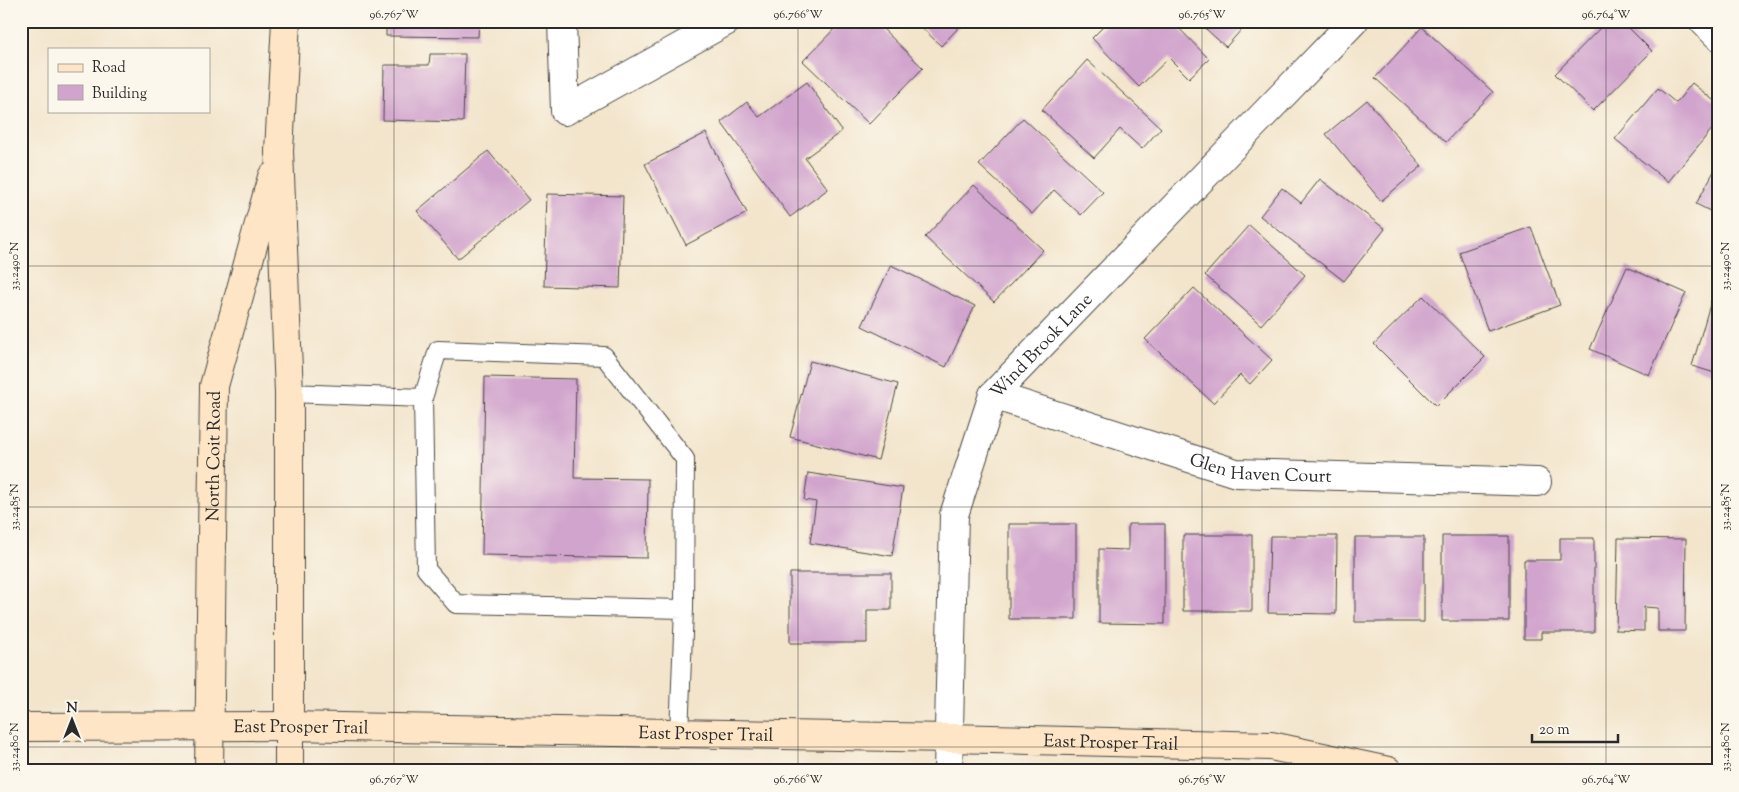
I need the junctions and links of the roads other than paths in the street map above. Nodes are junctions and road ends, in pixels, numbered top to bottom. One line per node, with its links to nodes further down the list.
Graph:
1 (286, 21): 7 (main road, North Coit Road)
2 (562, 21): 3 (street)
3 (727, 21)
4 (1354, 21): 9 (street, Wind Brook Lane)
5 (1703, 21): 6 (street)
6 (1718, 36)
7 (279, 151): 8 (main road, North Coit Road); 15 (main road, North Coit Road)
8 (289, 393): 10 (lane); 13 (main road, North Coit Road)
9 (993, 395): 11 (street, Glen Haven Court); 17 (street, Wind Brook Lane)
10 (423, 398): 12 (lane); 12 (lane)
11 (1537, 482)
12 (684, 609): 16 (lane)
13 (288, 726): 15 (main road, East Prosper Trail); 16 (main road, East Prosper Trail); 19 (main road, North Coit Road)
14 (21, 727): 15 (main road, East Prosper Trail)
15 (210, 727): 18 (main road, North Coit Road)
16 (680, 734): 17 (main road, East Prosper Trail)
17 (949, 738): 20 (street, Wind Brook Lane); 21 (main road, East Prosper Trail)
18 (209, 771)
19 (289, 771)
20 (948, 771)
21 (1388, 771)

